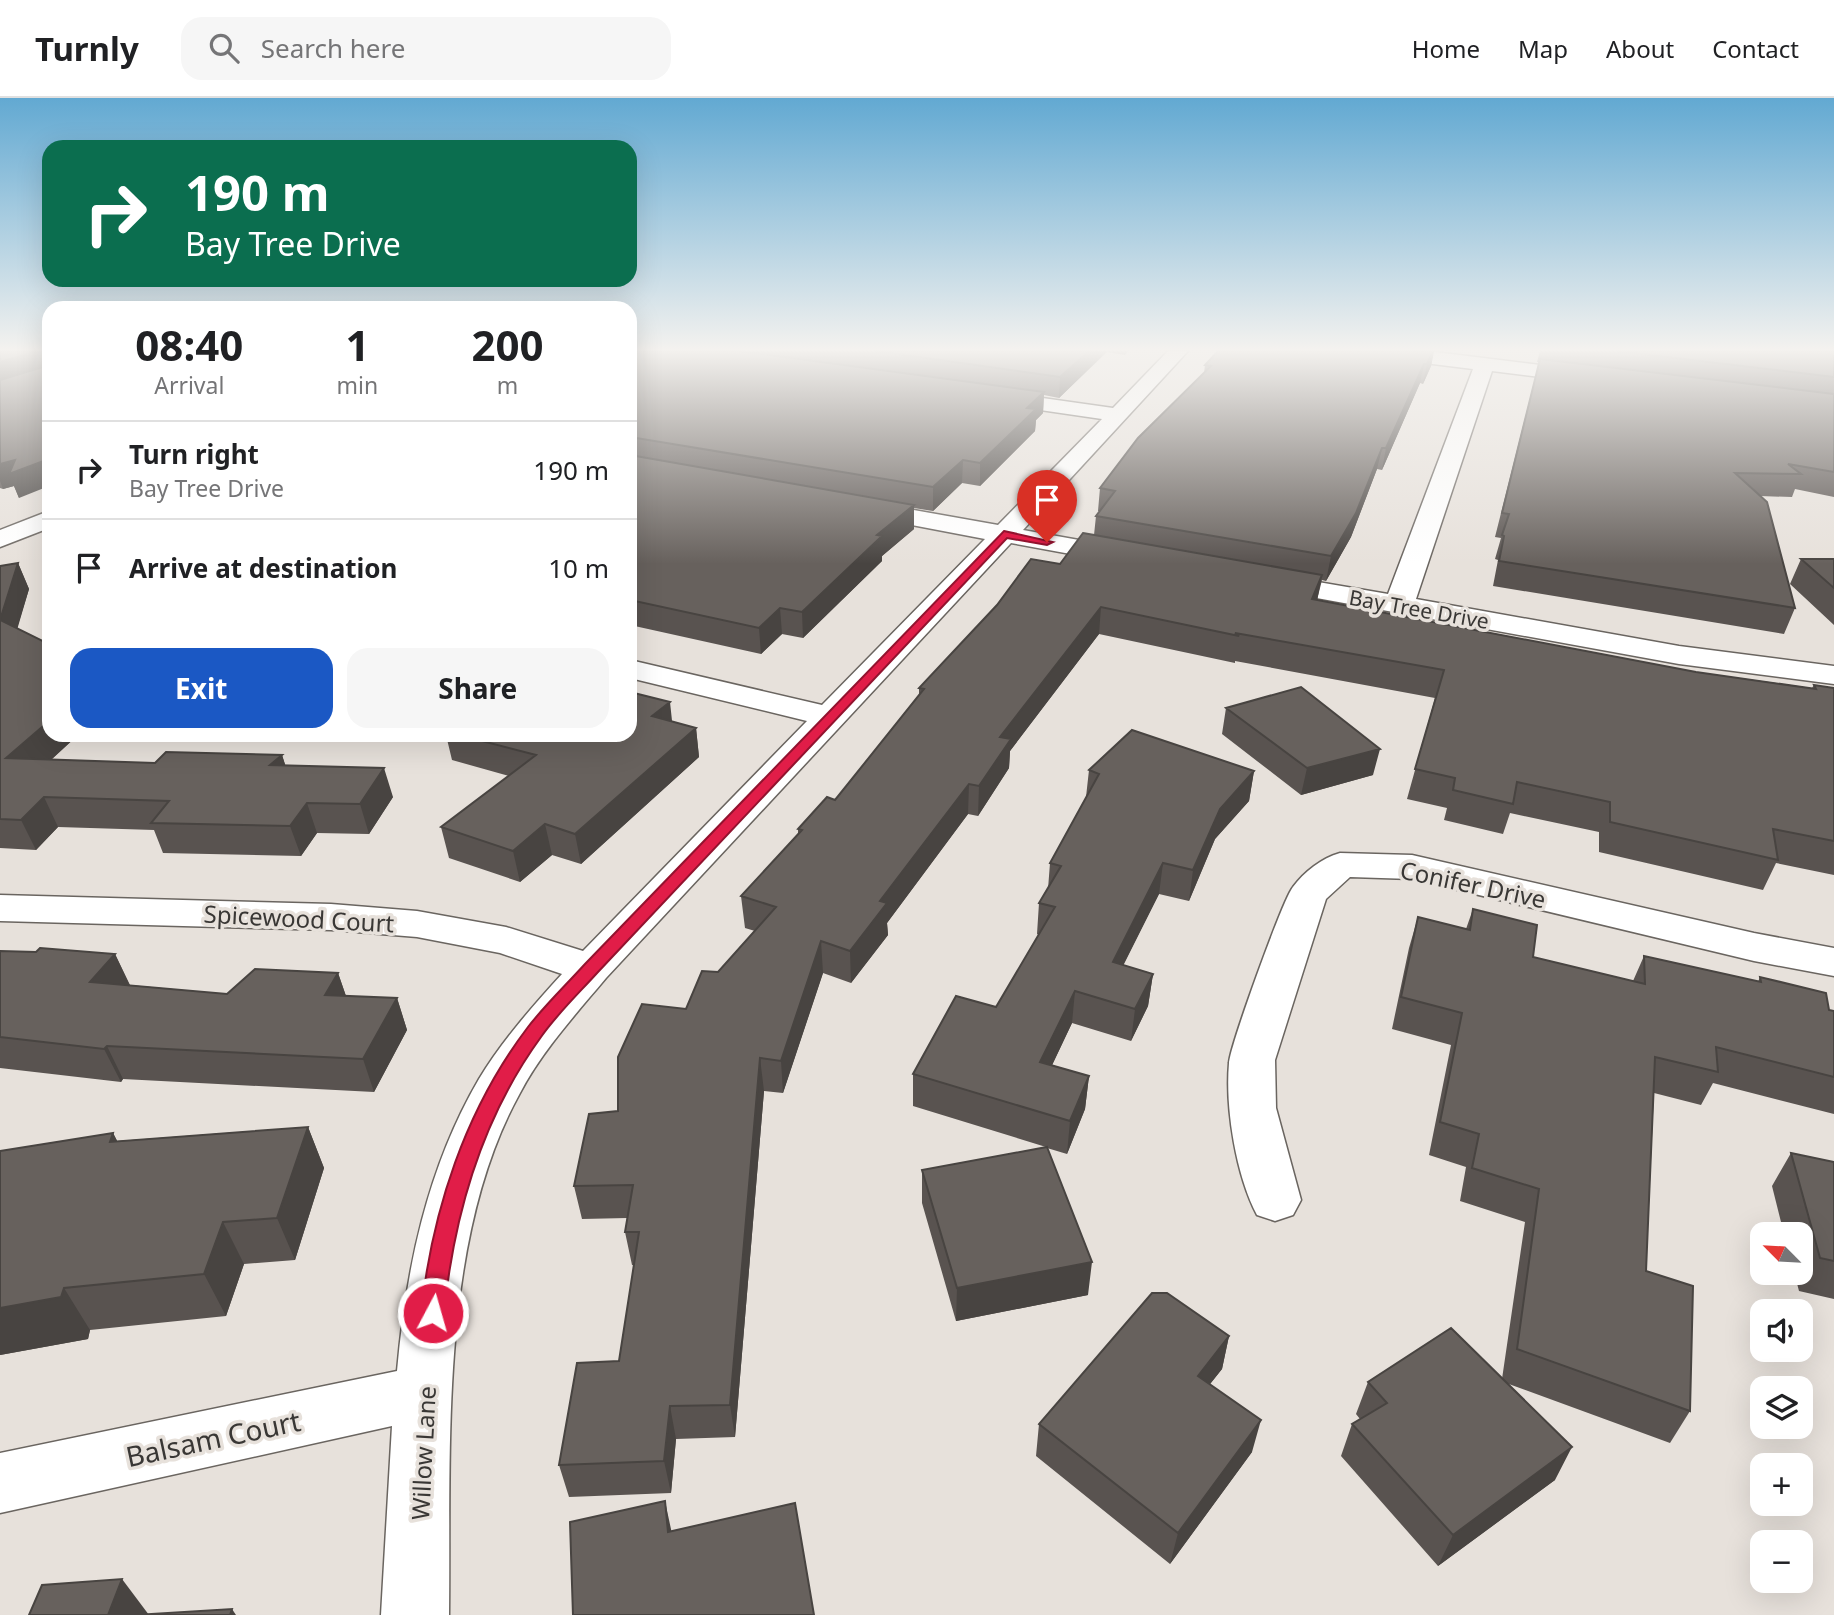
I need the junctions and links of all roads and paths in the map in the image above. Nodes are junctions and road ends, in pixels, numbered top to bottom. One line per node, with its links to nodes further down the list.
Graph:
1 (1111, 422): 6 (street, Willow Lane)
2 (1464, 422): 9 (street)
3 (838, 504): 6 (street)
4 (42, 521): 5 (street)
5 (6, 533)
6 (1004, 534): 7 (street); 12 (street, Willow Lane)
7 (1146, 559)
8 (1236, 576): 9 (street, Bay Tree Drive)
9 (1399, 605): 11 (street, Bay Tree Drive)
10 (637, 671): 12 (street)
11 (1834, 676)
12 (830, 717): 15 (street, Willow Lane)
13 (0, 908): 15 (street, Spicewood Court)
14 (1834, 961): 16 (street, Conifer Drive)
15 (591, 968): 17 (street, Willow Lane)
16 (1275, 1200)
17 (425, 1392): 18 (street, Balsam Court); 19 (street, Willow Lane)
18 (0, 1483)
19 (415, 1615)

